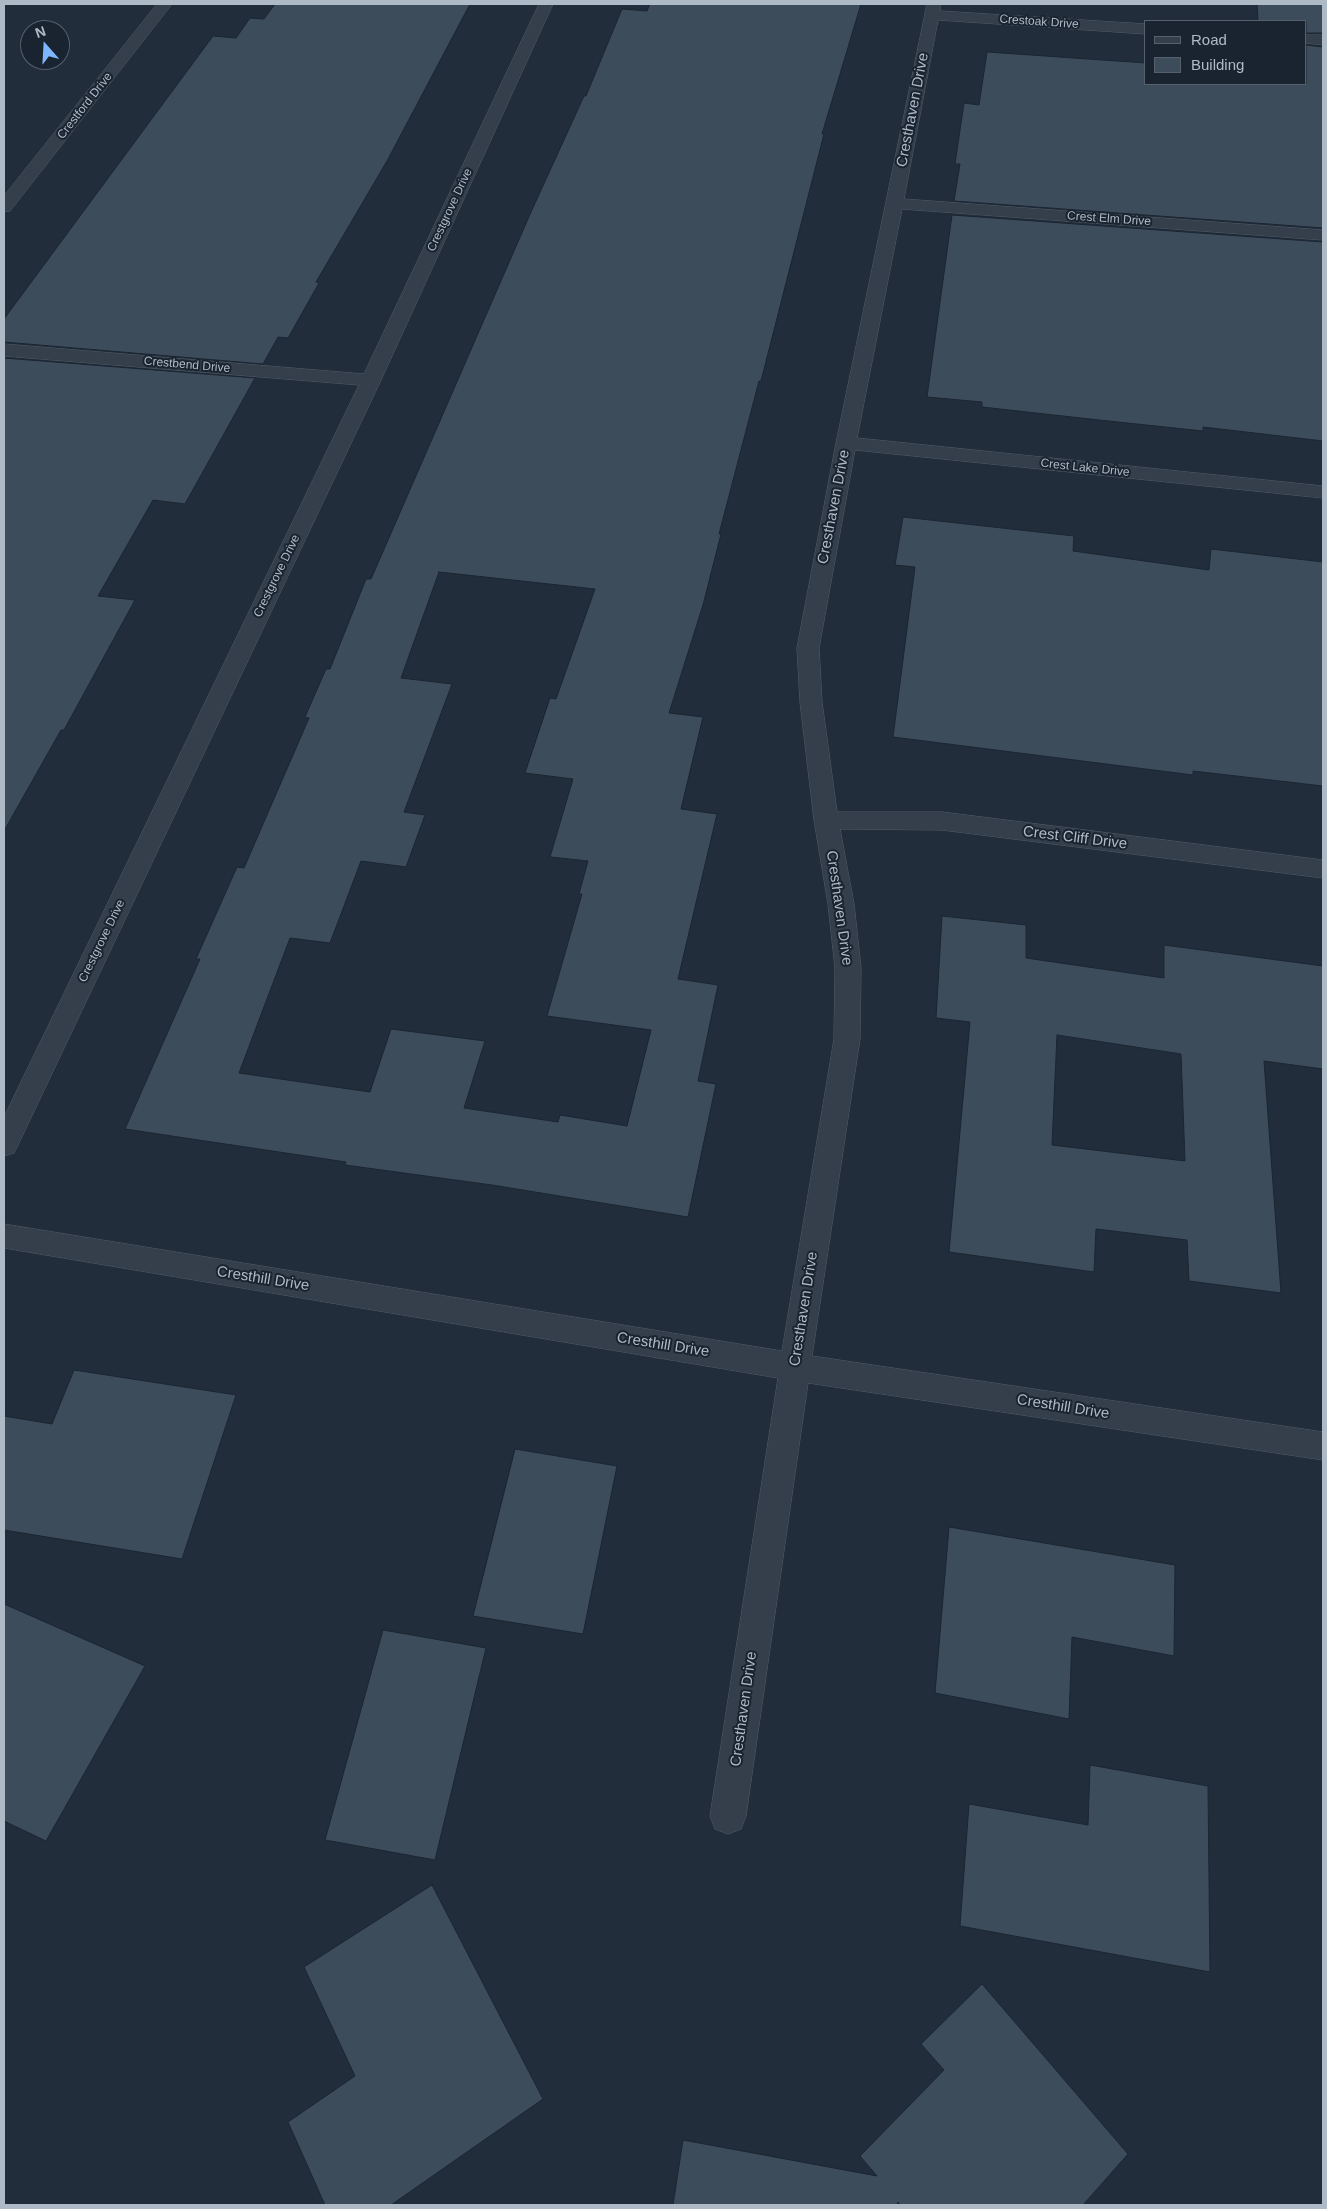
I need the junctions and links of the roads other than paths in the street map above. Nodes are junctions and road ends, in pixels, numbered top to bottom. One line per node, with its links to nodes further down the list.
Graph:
1 (165, 4): 8 (street, Crestford Drive)
2 (546, 4): 11 (street, Crestgrove Drive)
3 (933, 10): 4 (street, Crestoak Drive); 7 (street, Cresthaven Drive)
4 (1144, 29)
5 (1307, 39): 6 (street)
6 (1323, 40)
7 (894, 203): 9 (street, Crest Elm Drive); 12 (street, Cresthaven Drive)
8 (4, 207)
9 (1323, 235)
10 (4, 350): 11 (street, Crestbend Drive)
11 (371, 380): 16 (street, Crestgrove Drive)
12 (846, 443): 13 (street, Crest Lake Drive); 14 (street, Cresthaven Drive)
13 (1323, 492)
14 (826, 820): 15 (street, Crest Cliff Drive); 18 (street, Cresthaven Drive)
15 (1323, 869)
16 (4, 1146)
17 (4, 1236): 18 (street, Cresthill Drive)
18 (795, 1367): 19 (street, Cresthill Drive); 20 (street, Cresthaven Drive)
19 (1323, 1446)
20 (728, 1816)

